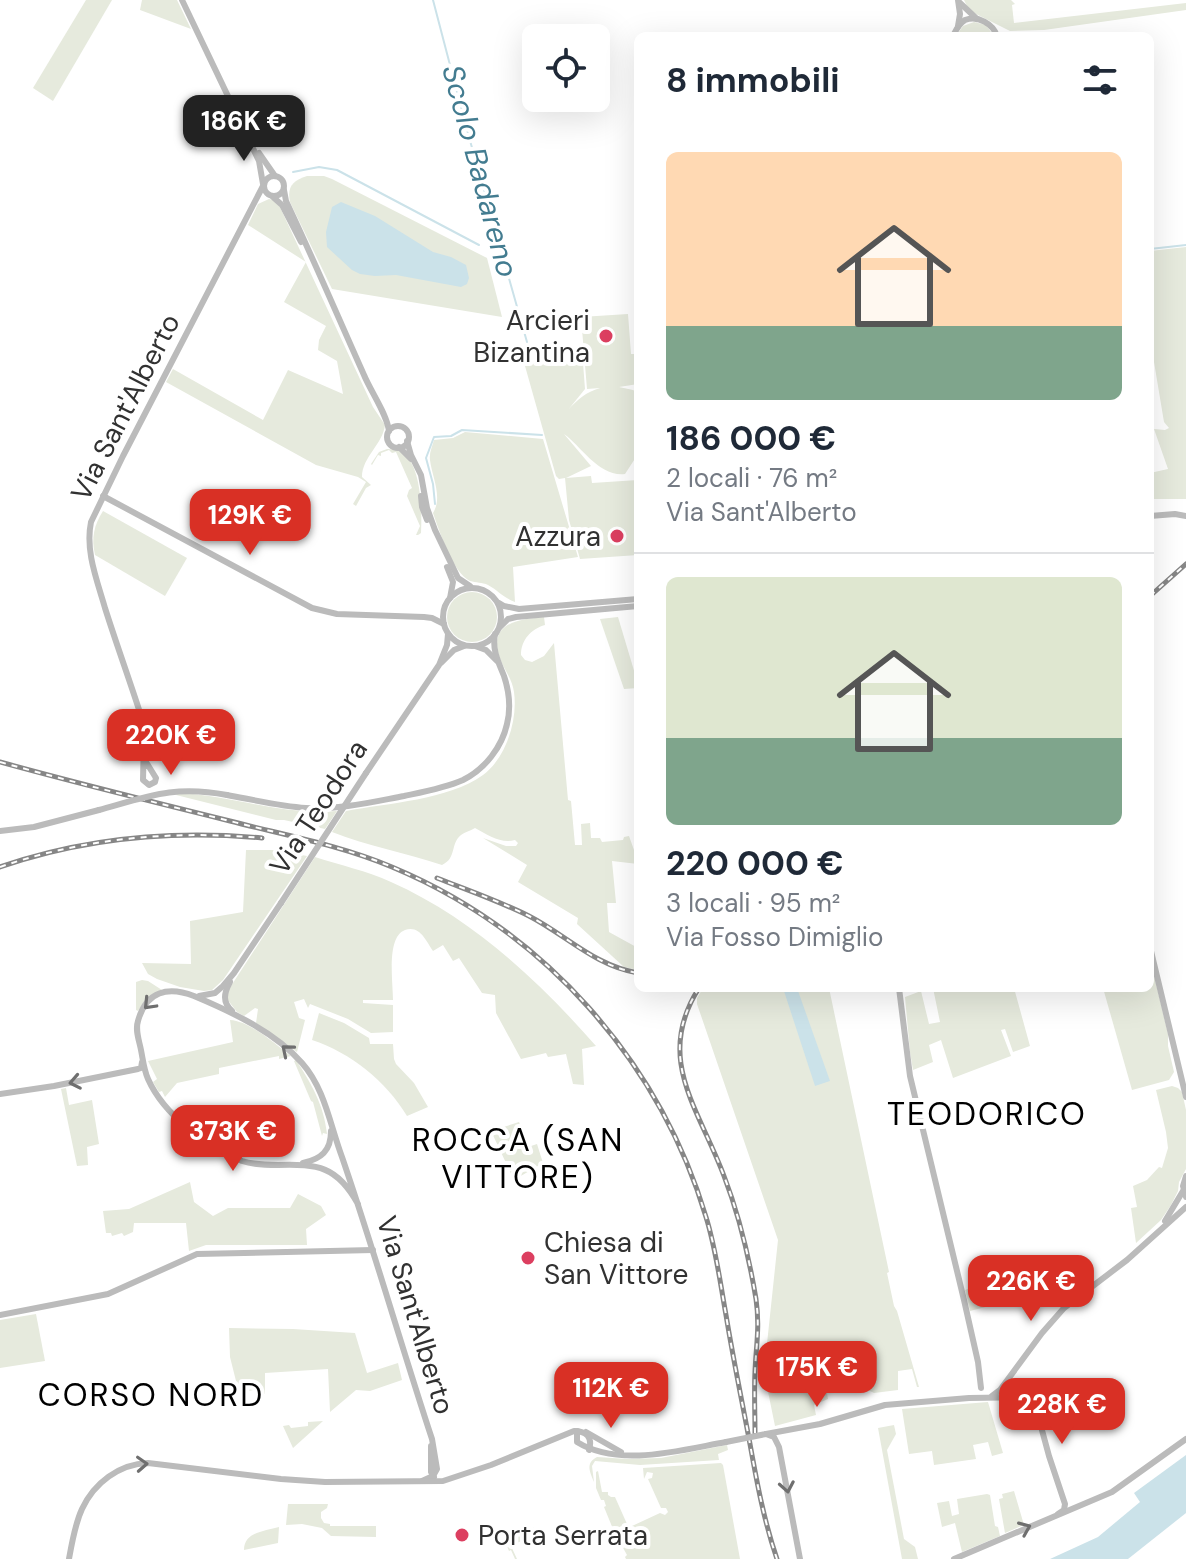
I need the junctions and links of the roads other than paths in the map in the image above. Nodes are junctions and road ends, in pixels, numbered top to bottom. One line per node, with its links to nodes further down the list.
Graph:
1 (182, 0): 7 (street)
2 (959, 1): 3 (street); 4 (street)
3 (977, 19): 4 (street); 6 (street)
4 (958, 26): 5 (street)
5 (955, 32)
6 (996, 32)
7 (248, 137): 8 (street); 9 (street)
8 (275, 176): 9 (street); 10 (street)
9 (263, 185): 11 (street); 12 (street, Via Sant'Alberto)
10 (284, 190): 11 (street); 13 (street)
11 (271, 196): 12 (street); 13 (street)
12 (255, 204): 19 (street, Via Sant'Alberto)
13 (314, 266): 14 (street)
14 (379, 407): 15 (street); 16 (street)
15 (401, 426): 16 (street); 17 (street)
16 (389, 431): 18 (street)
17 (407, 441): 18 (street); 22 (street)
18 (399, 447): 23 (street)
19 (103, 496): 28 (street); 35 (street, Via Sant'Alberto)
20 (1154, 516): 21 (street)
21 (1186, 516)
22 (473, 588): 23 (street); 25 (street)
23 (450, 598): 27 (street)
24 (634, 599): 25 (street)
25 (497, 602): 30 (street)
26 (634, 606): 30 (street)
27 (444, 608): 28 (street); 29 (street)
28 (424, 617): 29 (street)
29 (444, 624): 31 (street)
30 (497, 632): 32 (street); 33 (street)
31 (448, 634): 32 (street); 34 (street, Via Teodora)
32 (472, 646): 33 (street); 34 (street, Via Teodora)
33 (497, 661): 36 (street, bridge)
34 (439, 665): 38 (street, Via Teodora, bridge)
35 (146, 768)
36 (0, 831)
37 (1154, 964): 45 (street)
38 (234, 973): 40 (street, Via Teodora); 41 (street, Via Teodora)
39 (900, 992): 56 (street)
40 (188, 994): 41 (street, Via Sant'Alberto); 42 (street, Via Teodora, one-way to 42)
41 (241, 1018): 46 (street, Via Sant'Alberto, one-way to 41)
42 (136, 1027): 43 (street, Via Sant'Alberto)
43 (143, 1059): 44 (street, one-way to 44); 47 (street, Via Sant'Alberto)
44 (0, 1094)
45 (1186, 1097)
46 (325, 1105): 47 (street, Via Sant'Alberto); 50 (street, Via Sant'Alberto)
47 (299, 1164): 50 (street, Via Sant'Alberto)
48 (1186, 1176): 49 (street)
49 (1184, 1194): 52 (street)
50 (358, 1204): 53 (street, Via Sant'Alberto)
51 (1186, 1207): 52 (street)
52 (1158, 1231): 55 (street)
53 (373, 1250): 54 (street); 64 (street, Via Sant'Alberto)
54 (0, 1315)
55 (1012, 1375): 57 (street); 59 (street)
56 (981, 1388): 58 (street); 59 (street)
57 (1019, 1396): 59 (street); 75 (street)
58 (969, 1398): 59 (street); 60 (street)
59 (990, 1398)
60 (787, 1430): 62 (street); 67 (street)
61 (580, 1431): 63 (street); 66 (street); 68 (street); 69 (street)
62 (766, 1434): 67 (street); 69 (street, bridge)
63 (557, 1438): 66 (street); 71 (street)
64 (432, 1439): 70 (street, Via Sant'Alberto); 72 (street, Via Sant'Alberto)
65 (1186, 1439): 75 (street)
66 (577, 1442): 68 (street)
67 (779, 1447): 77 (street, one-way to 77)
68 (589, 1450): 69 (street)
69 (632, 1455)
70 (437, 1465): 71 (street); 72 (street)
71 (489, 1466): 74 (street)
72 (433, 1476): 73 (street); 74 (street)
73 (422, 1481): 74 (street); 76 (street, one-way to 73)
74 (443, 1481)
75 (1058, 1514): 78 (street, one-way to 75)
76 (69, 1559)
77 (800, 1559)
78 (954, 1559)

